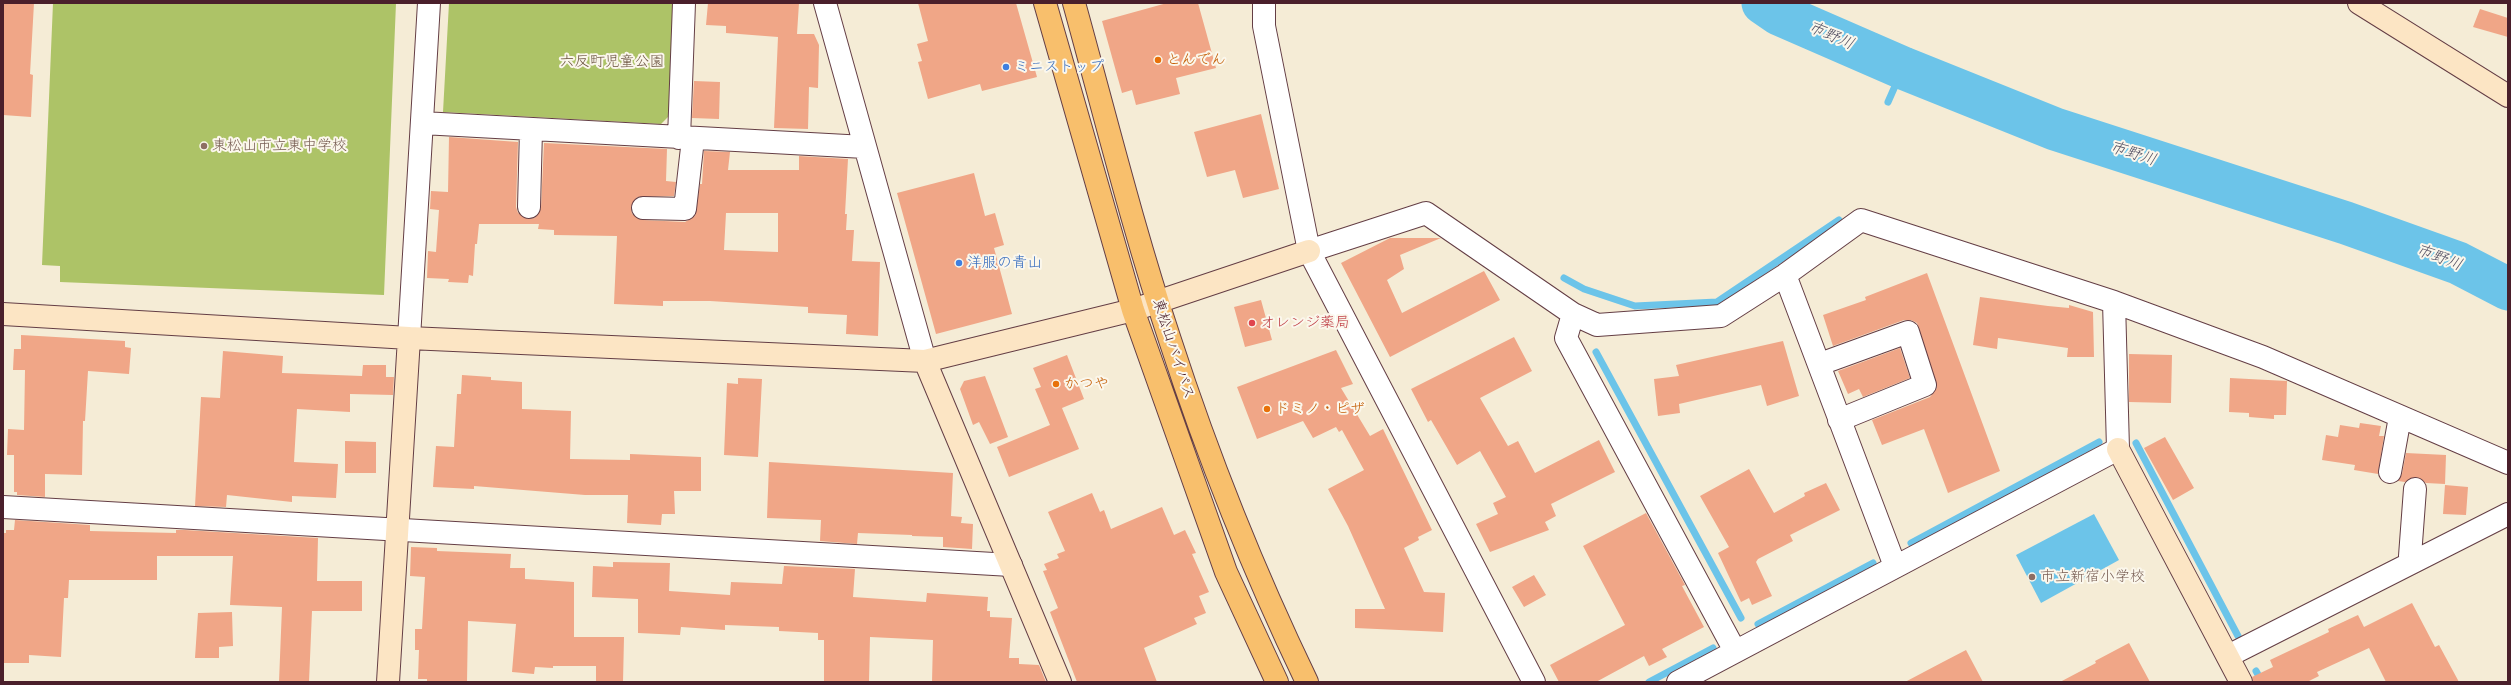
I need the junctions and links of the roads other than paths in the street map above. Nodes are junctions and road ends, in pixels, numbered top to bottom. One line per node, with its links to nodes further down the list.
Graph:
1 (429, 3): 9 (street)
2 (684, 3): 11 (street)
3 (825, 3): 12 (street)
4 (1045, 3): 19 (highway, 東松山バイパス)
5 (1074, 3): 17 (highway, 東松山バイパス)
6 (1264, 3): 15 (street)
7 (2359, 3): 8 (street)
8 (2508, 96)
9 (422, 122): 10 (street); 22 (street)
10 (531, 130): 11 (street); 13 (street)
11 (686, 138): 12 (street); 14 (street)
12 (865, 147): 23 (street)
13 (529, 207)
14 (643, 208)
15 (1309, 251): 17 (street); 21 (street); 43 (street)
16 (1785, 275): 18 (street); 21 (street); 24 (street)
17 (1158, 302): 19 (street); 42 (highway, 東松山バイパス)
18 (2114, 302): 25 (street); 27 (street)
19 (1133, 310): 23 (street); 41 (highway, 東松山バイパス)
20 (3, 314): 22 (street)
21 (1573, 314): 37 (street)
22 (409, 338): 23 (street); 33 (street)
23 (925, 361): 35 (street)
24 (1820, 364): 26 (street); 26 (street)
25 (2400, 417): 28 (street); 29 (street)
26 (1839, 420): 36 (street)
27 (2118, 449): 36 (street); 38 (street)
28 (2508, 463)
29 (2390, 472)
30 (2415, 489): 34 (street)
31 (3, 507): 33 (street)
32 (2508, 514): 34 (street)
33 (397, 530): 35 (street); 39 (street)
34 (2413, 562): 38 (street)
35 (1011, 565): 40 (street)
36 (1895, 566): 37 (street)
37 (1736, 651): 44 (street)
38 (2228, 656): 45 (street)
39 (388, 682)
40 (1060, 682)
41 (1277, 682)
42 (1307, 682)
43 (1534, 682)
44 (1678, 682)
45 (2241, 682)

